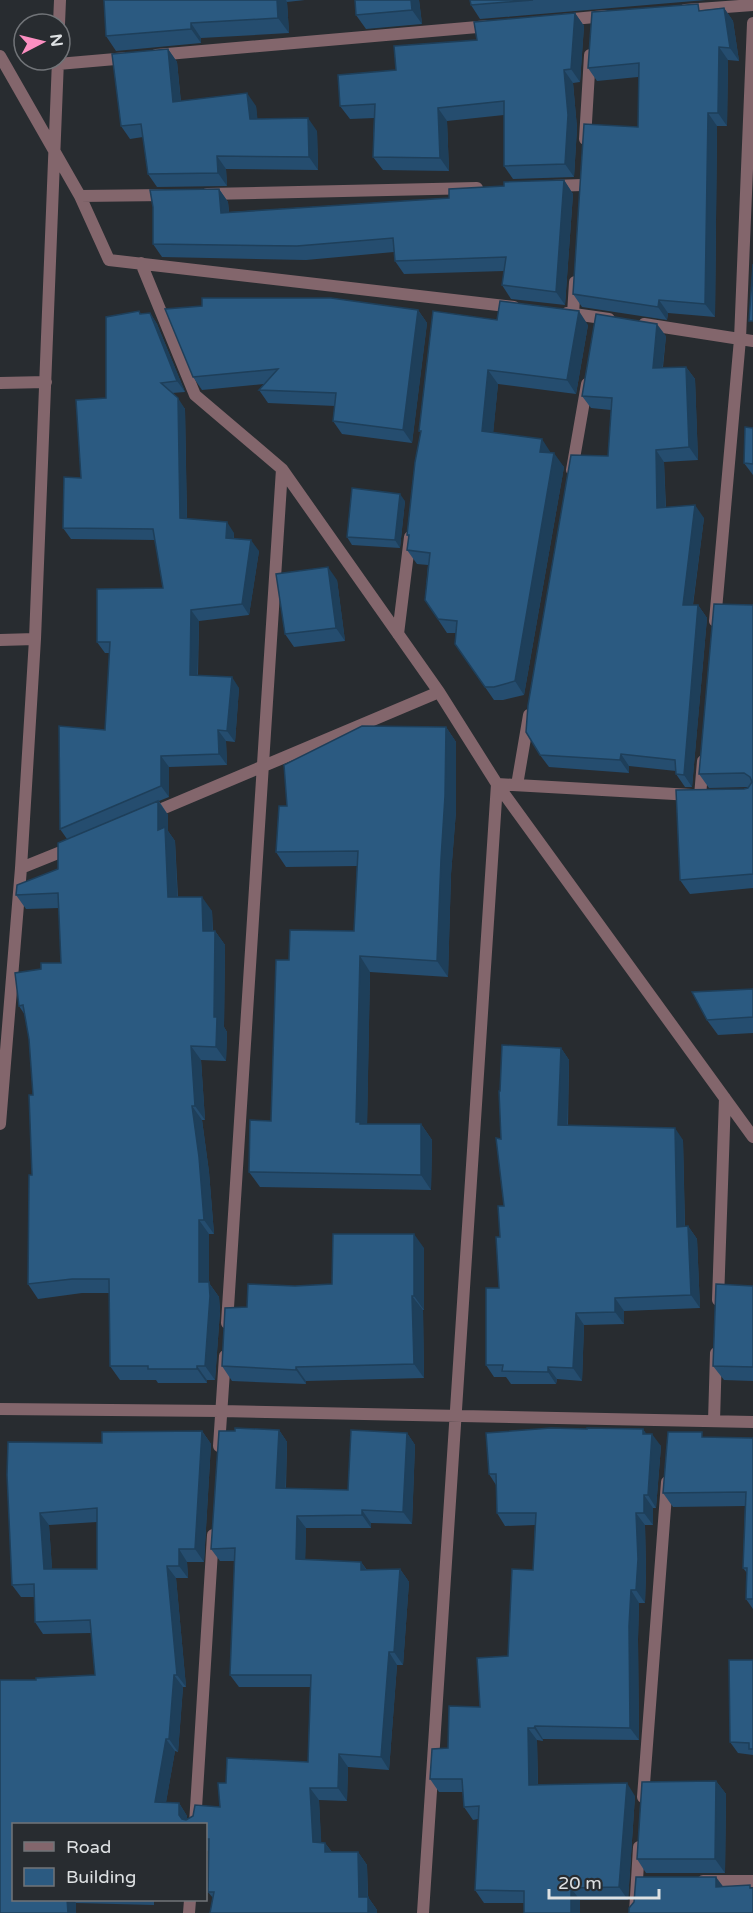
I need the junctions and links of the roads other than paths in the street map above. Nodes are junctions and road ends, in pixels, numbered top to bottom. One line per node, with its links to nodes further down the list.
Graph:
1 (753, 5): 2 (street)
2 (673, 11)
3 (615, 15): 7 (street)
4 (545, 21): 7 (street)
5 (753, 23): 24 (street)
6 (498, 26): 9 (street)
7 (592, 28): 12 (street)
8 (0, 56): 11 (street)
9 (72, 61)
10 (58, 72): 11 (street)
11 (55, 151): 18 (street); 27 (street)
12 (584, 152)
13 (582, 186): 14 (street)
14 (536, 187)
15 (489, 188): 17 (street)
16 (175, 195): 18 (street)
17 (198, 195)
18 (80, 196): 19 (street)
19 (141, 263): 21 (street); 29 (street)
20 (576, 267): 23 (street)
21 (528, 309)
22 (551, 311): 23 (street)
23 (573, 314): 24 (street)
24 (740, 339): 25 (street); 32 (street)
25 (753, 341)
26 (588, 376): 30 (street)
27 (46, 382): 28 (street); 34 (street)
28 (0, 383)
29 (282, 469): 33 (street); 39 (street)
30 (570, 481)
31 (411, 530): 33 (street)
32 (714, 632)
33 (398, 634): 36 (street)
34 (35, 639): 35 (street); 44 (street)
35 (0, 640)
36 (439, 692): 39 (street); 40 (street)
37 (531, 703): 41 (street)
38 (704, 749): 41 (street)
39 (263, 767): 42 (street); 52 (street)
40 (497, 784): 41 (street); 46 (street); 53 (street)
41 (517, 785)
42 (142, 818)
43 (87, 841): 44 (street)
44 (21, 868): 45 (street)
45 (4, 1019): 47 (street)
46 (725, 1098): 48 (street); 49 (street)
47 (0, 1124)
48 (753, 1137)
49 (718, 1313)
50 (717, 1337): 54 (street)
51 (0, 1410): 52 (street)
52 (221, 1411): 53 (street); 56 (street)
53 (455, 1417): 54 (street); 64 (street)
54 (714, 1421): 55 (street)
55 (753, 1422)
56 (218, 1459)
57 (668, 1468): 59 (street)
58 (214, 1518): 60 (street)
59 (642, 1810)
60 (195, 1823)
61 (640, 1834): 65 (street)
62 (695, 1881): 63 (street)
63 (753, 1881)
64 (423, 1913)
65 (635, 1913)

